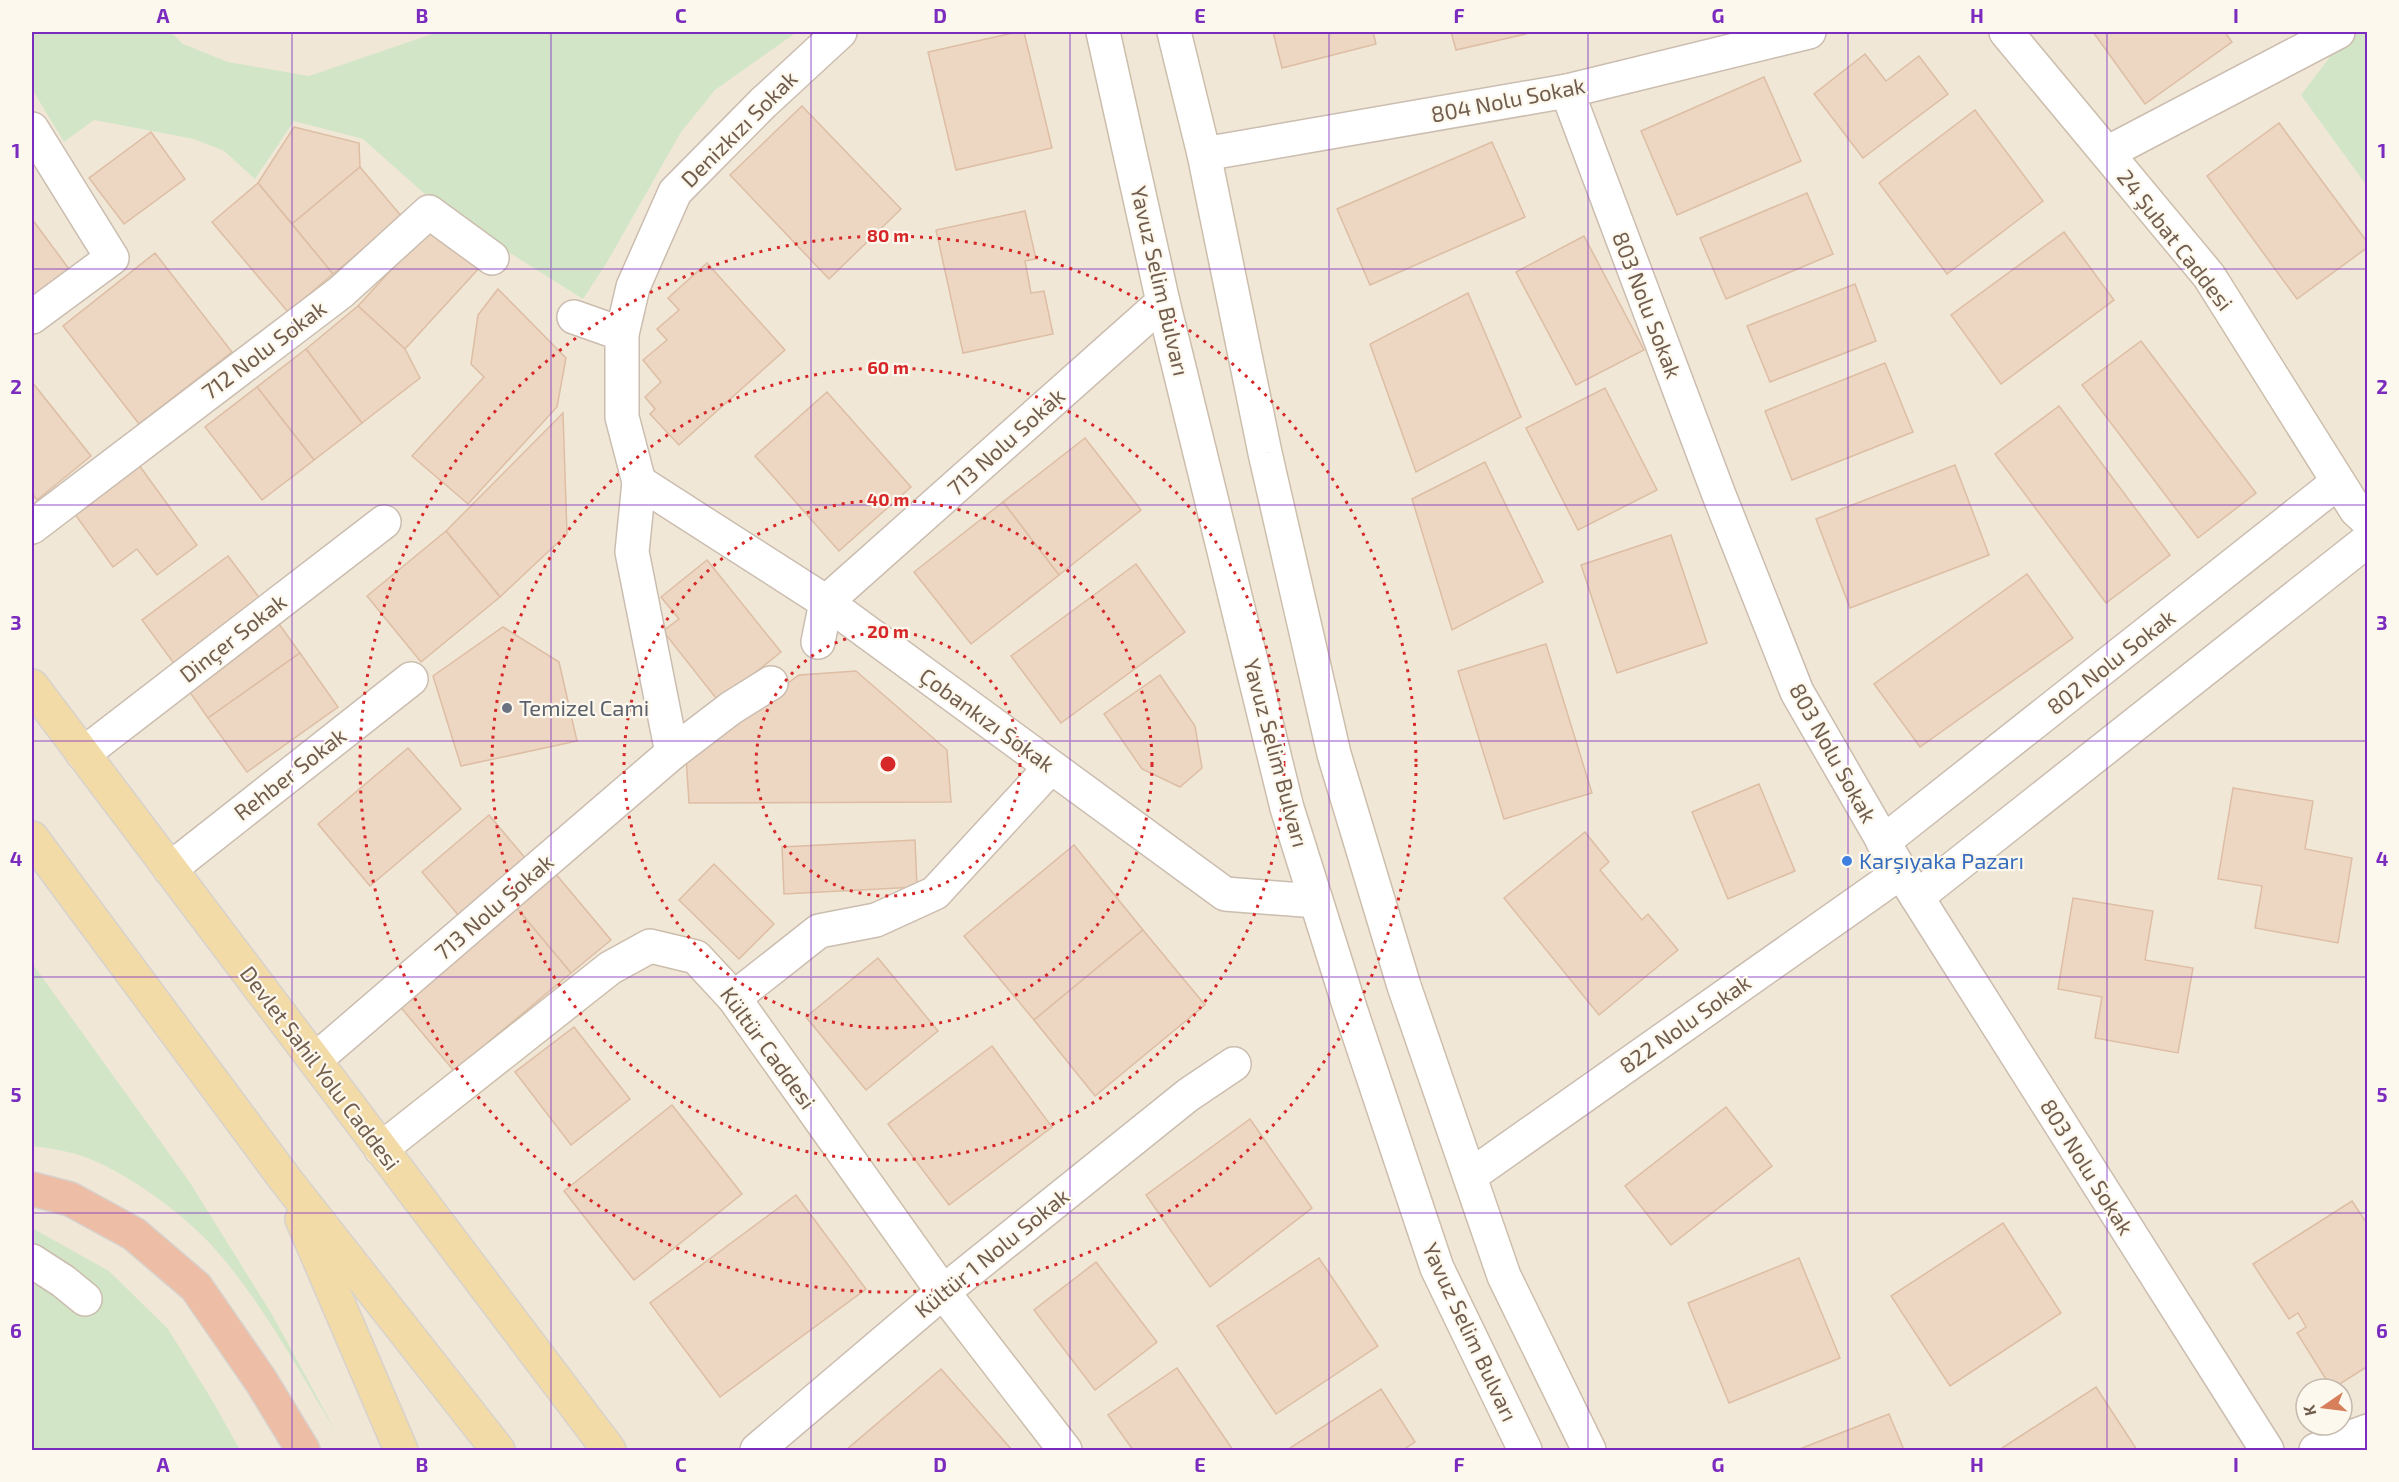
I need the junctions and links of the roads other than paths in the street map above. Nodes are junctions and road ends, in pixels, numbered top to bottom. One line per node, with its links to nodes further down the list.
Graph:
1 (840, 32): 15 (street, Denizkızı Sokak)
2 (1103, 32): 12 (street, Yavuz Selim Bulvarı)
3 (1174, 32): 10 (street)
4 (1809, 32): 7 (street, 804 Nolu Sokak)
5 (2006, 32): 9 (street, 24 Şubat Caddesi)
6 (2338, 32): 9 (street)
7 (1567, 91): 10 (street, 804 Nolu Sokak); 31 (street, 803 Nolu Sokak)
8 (32, 129): 13 (street)
9 (2107, 153): 17 (street, 24 Şubat Caddesi)
10 (1204, 154): 39 (street)
11 (492, 258): 20 (street, 712 Nolu Sokak)
12 (1163, 302): 22 (street, 713 Nolu Sokak); 34 (street, Yavuz Selim Bulvarı)
13 (32, 317)
14 (574, 317): 15 (street)
15 (622, 334): 16 (street, Denizkızı Sokak)
16 (639, 482): 22 (street, Çobankızı Sokak); 27 (street)
17 (2338, 482): 18 (street, 24 Şubat Caddesi); 31 (street, 802 Nolu Sokak)
18 (2367, 521)
19 (384, 522): 28 (street, Dinçer Sokak)
20 (32, 527)
21 (2367, 540): 33 (street)
22 (826, 602): 23 (street); 29 (street, Çobankızı Sokak)
23 (818, 642)
24 (411, 679): 32 (street, Rehber Sokak)
25 (771, 683): 27 (street, 713 Nolu Sokak)
26 (32, 686): 28 (main road, Devlet Sahil Yolu Caddesi)
27 (672, 753): 36 (street, 713 Nolu Sokak)
28 (82, 754): 32 (main road, Devlet Sahil Yolu Caddesi)
29 (1051, 767): 34 (street, Çobankızı Sokak); 35 (street)
30 (32, 838): 40 (main road)
31 (1884, 842): 33 (street, 803 Nolu Sokak)
32 (170, 869): 36 (main road, Devlet Sahil Yolu Caddesi)
33 (1909, 884): 39 (street, 822 Nolu Sokak); 54 (street, 803 Nolu Sokak)
34 (1316, 901): 52 (street, Yavuz Selim Bulvarı)
35 (734, 998): 38 (street, Kültür Caddesi); 43 (street, Kültür Caddesi)
36 (315, 1060): 38 (main road, Devlet Sahil Yolu Caddesi)
37 (1234, 1064): 43 (street, Kültür 1 Nolu Sokak)
38 (381, 1149): 49 (main road, Devlet Sahil Yolu Caddesi)
39 (1470, 1176): 53 (street)
40 (285, 1179): 47 (main road); 48 (main road)
41 (32, 1189): 46 (highway)
42 (32, 1261): 44 (street)
43 (944, 1292): 50 (street, Kültür 1 Nolu Sokak); 51 (street, Kültür Caddesi)
44 (85, 1299)
45 (2367, 1431): 55 (street)
46 (303, 1450)
47 (401, 1450)
48 (498, 1450)
49 (609, 1450)
50 (757, 1450)
51 (1065, 1450)
52 (1525, 1450)
53 (1589, 1450)
54 (2267, 1450)
55 (2316, 1450)

